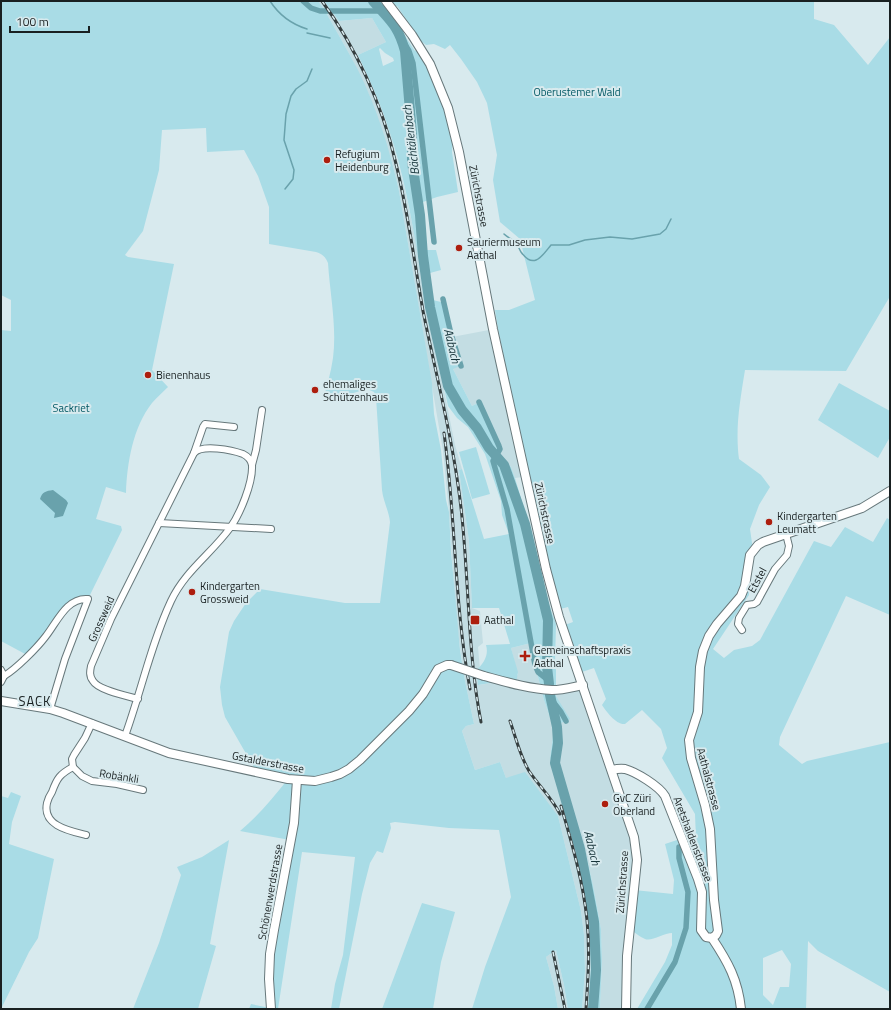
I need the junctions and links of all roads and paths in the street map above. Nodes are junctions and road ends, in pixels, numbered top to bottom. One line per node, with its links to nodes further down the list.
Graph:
1 (386, 1): 14 (street, Zürichstrasse)
2 (262, 410): 5 (street)
3 (234, 427): 4 (street, Grossweid)
4 (194, 453): 5 (street); 7 (street, Grossweid)
5 (252, 465): 8 (street)
6 (890, 491): 10 (street, Aathalstrasse)
7 (158, 523): 8 (street); 15 (street, Grossweid)
8 (231, 526): 9 (street); 15 (street)
9 (271, 528)
10 (786, 534): 11 (street, Etstel); 25 (street, Aathalstrasse)
11 (742, 630)
12 (1, 670): 13 (street)
13 (2, 679): 17 (street)
14 (583, 685): 21 (street, Zürichstrasse); 22 (street, Gstalderstrasse, bridge)
15 (138, 699): 19 (street)
16 (1, 701): 17 (street, Gstalderstrasse)
17 (50, 709): 18 (street, Gstalderstrasse)
18 (92, 723): 19 (street, Gstalderstrasse); 20 (street)
19 (125, 736): 22 (street, Gstalderstrasse)
20 (73, 766): 23 (street, Robänkli); 24 (street)
21 (612, 770): 25 (street, Aretshaldenstrasse); 27 (street, Zürichstrasse)
22 (298, 780): 26 (street, Schönenwerdstrasse)
23 (143, 790)
24 (86, 835)
25 (712, 938): 28 (street, Aretshaldenstrasse)
26 (271, 1009)
27 (626, 1009)
28 (741, 1009)

